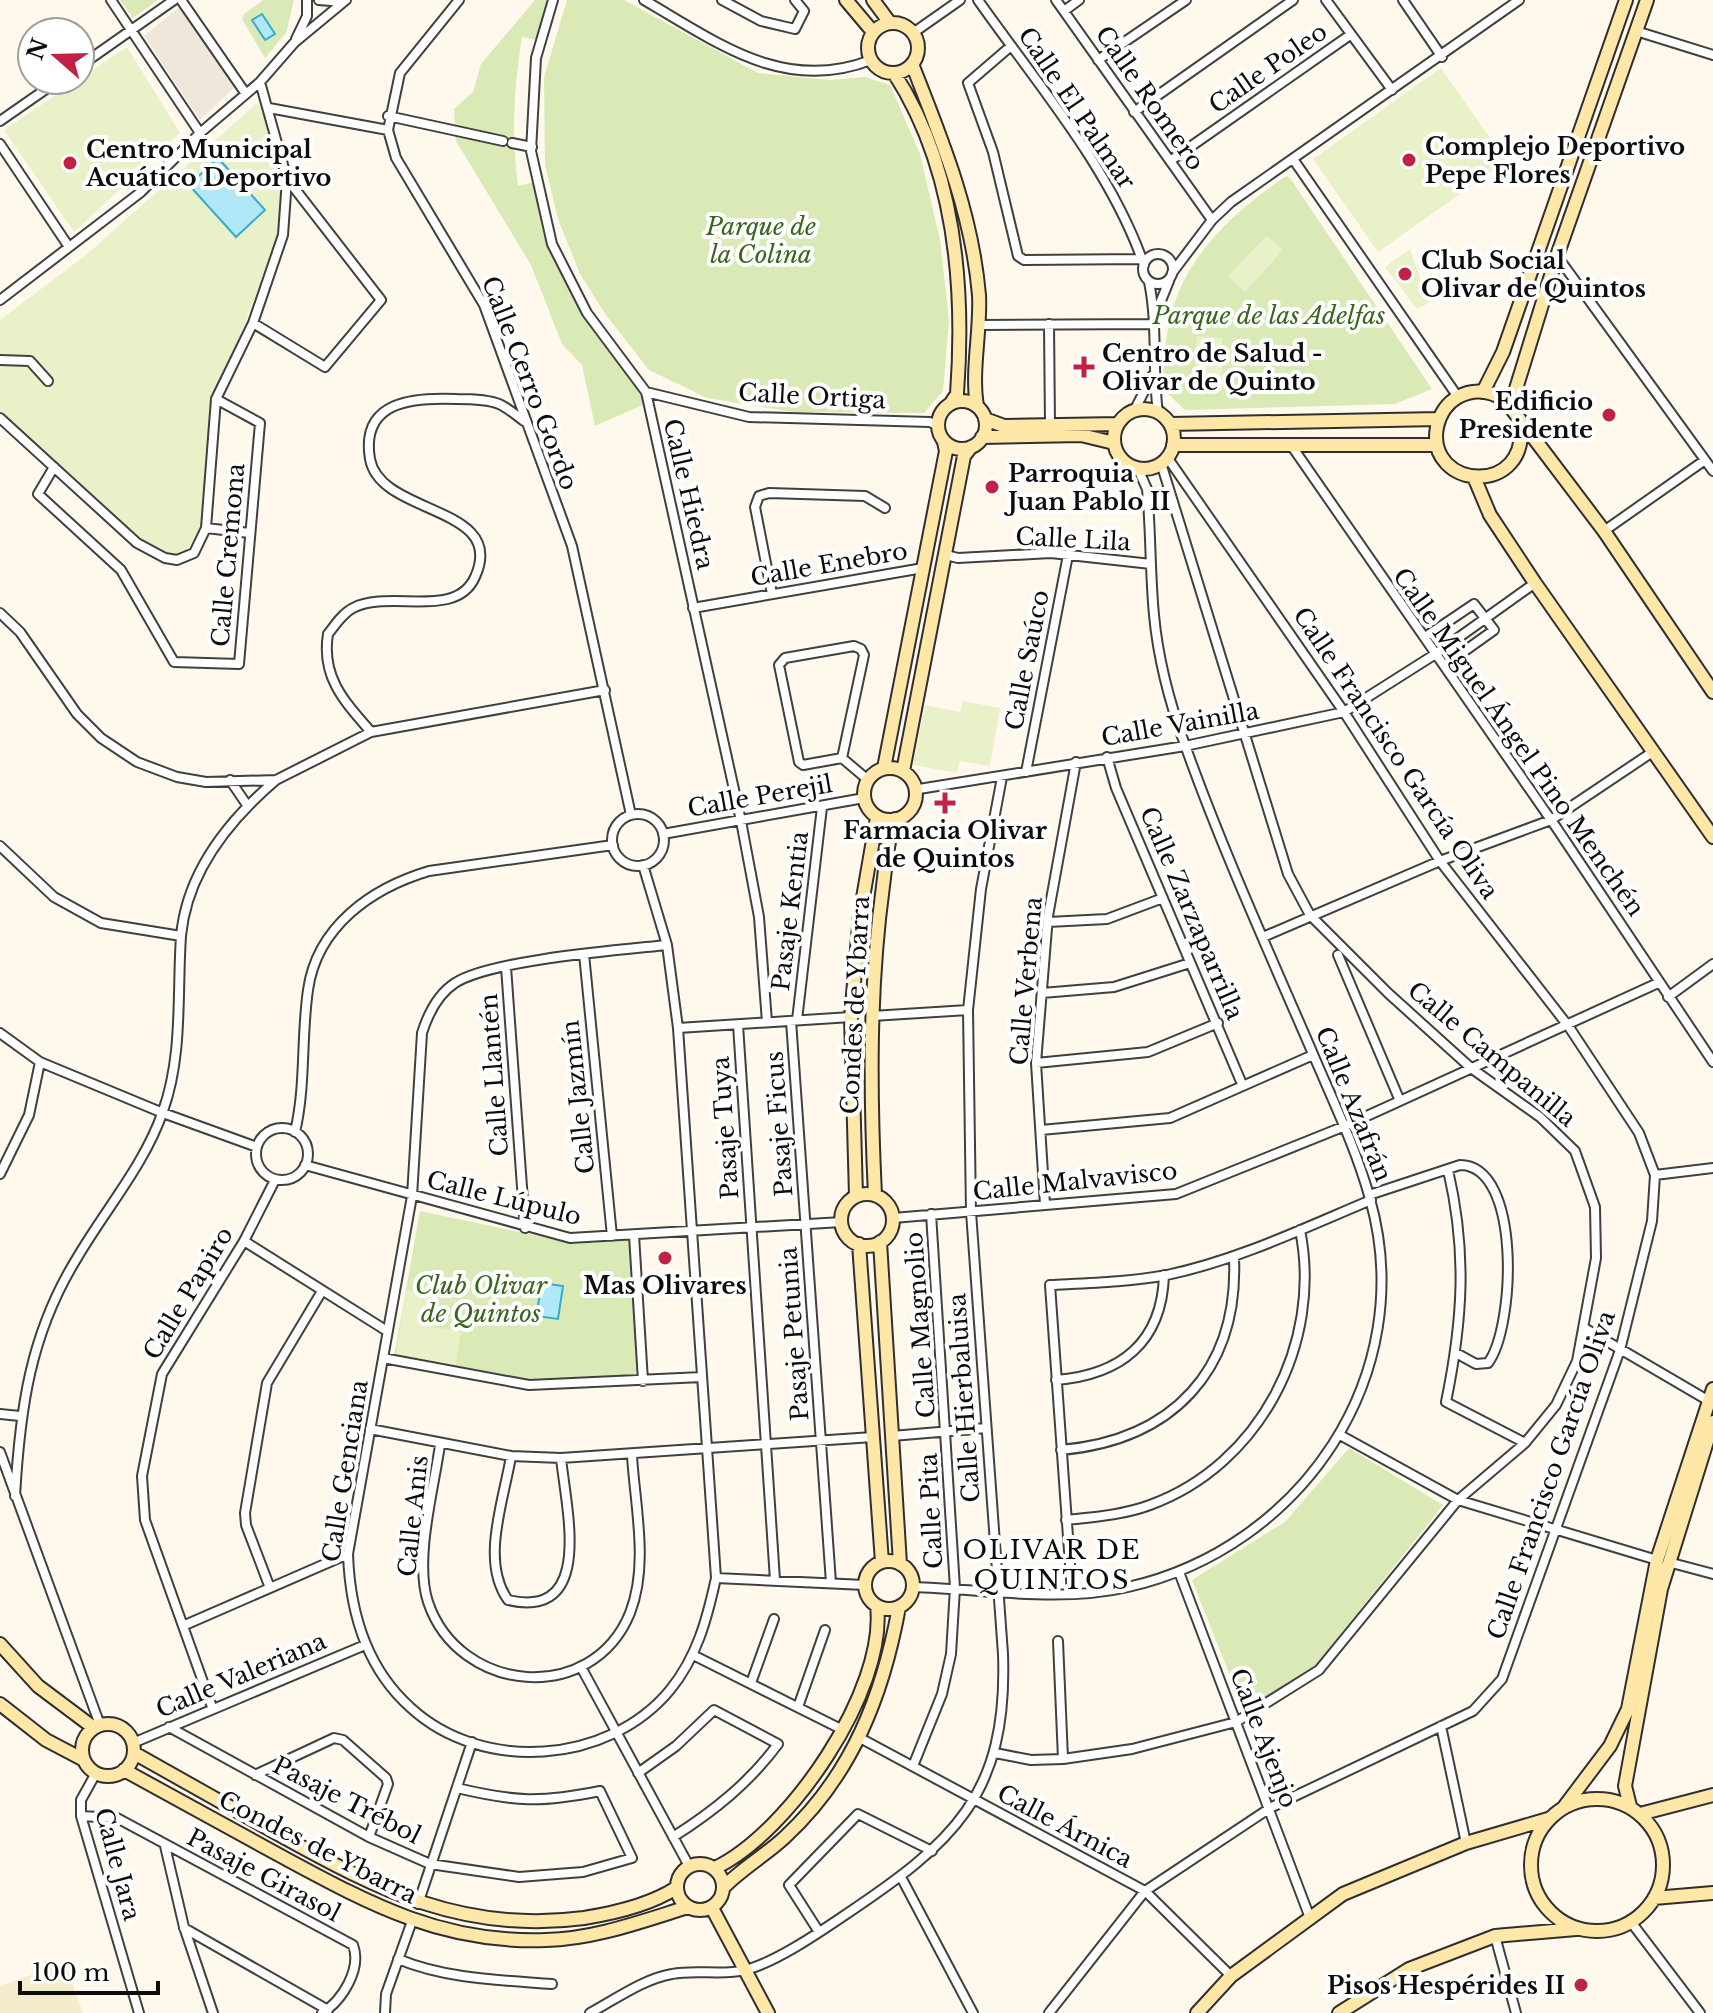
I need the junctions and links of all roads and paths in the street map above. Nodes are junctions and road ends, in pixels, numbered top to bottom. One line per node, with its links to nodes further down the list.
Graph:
1 (111, 0): 27 (street)
2 (174, 0): 27 (street)
3 (181, 0): 43 (street)
4 (307, 0): 32 (street)
5 (319, 0): 24 (street)
6 (459, 0): 47 (street, Calle Cerro Gordo)
7 (553, 0): 52 (street, Calle Hiedra)
8 (644, 0): 37 (street)
9 (722, 0): 10 (street)
10 (795, 0)
11 (846, 0): 29 (main road)
12 (873, 0): 26 (main road)
13 (960, 0): 30 (street)
14 (978, 0): 33 (street, Calle El Palmar)
15 (1056, 0): 25 (street, Calle Romero)
16 (1079, 0): 25 (street)
17 (1186, 0): 38 (street)
18 (1293, 0): 46 (street)
19 (1326, 0): 31 (street)
20 (1403, 0): 36 (street)
21 (1519, 0): 36 (street)
22 (1626, 0): 76 (main road)
23 (1647, 0): 28 (main road)
24 (345, 1): 32 (street)
25 (1064, 11): 38 (street, Calle Romero)
26 (890, 23): 29 (main road); 30 (main road)
27 (131, 31): 34 (street); 50 (street)
28 (1636, 31): 35 (street); 61 (main road)
29 (873, 32): 37 (main road)
30 (913, 33): 39 (main road)
31 (1350, 35): 42 (street); 54 (street, Calle Poleo)
32 (294, 43): 41 (street)
33 (1011, 46): 57 (street, Calle El Palmar); 63 (street)
34 (96, 55)
35 (1713, 55)
36 (1442, 57): 42 (street)
37 (871, 60): 40 (main road)
38 (1098, 60): 46 (street, Calle Romero)
39 (912, 64): 40 (main road); 70 (main road)
40 (894, 73): 80 (main road)
41 (260, 82): 43 (street); 45 (street)
42 (1392, 90): 53 (street)
43 (246, 94): 50 (street)
44 (36, 96): 48 (street)
45 (269, 108): 49 (street); 55 (street)
46 (1134, 112): 54 (street, Calle Romero)
47 (388, 116): 49 (street, Calle Cerro Gordo); 52 (street)
48 (0, 121)
49 (388, 130): 74 (street, Calle Cerro Gordo)
50 (200, 133): 59 (street)
51 (0, 144): 59 (street)
52 (532, 147): 75 (street, Calle Hiedra)
53 (1293, 159): 56 (street); 77 (street)
54 (1170, 161): 56 (street, Calle Romero)
55 (287, 179): 68 (street); 68 (street)
56 (1212, 220): 58 (street)
57 (1137, 241): 60 (street, Calle El Palmar); 63 (street, Calle El Palmar)
58 (1192, 244): 62 (street); 64 (street)
59 (69, 247): 66 (street)
60 (1152, 256): 62 (street); 63 (street)
61 (1557, 256): 81 (main road); 101 (street)
62 (1166, 257): 64 (street)
63 (1143, 262): 65 (street)
64 (1171, 276): 65 (street); 67 (street)
65 (1149, 282): 67 (street)
66 (0, 300)
67 (1155, 321): 69 (street); 72 (street)
68 (253, 323): 78 (street)
69 (1049, 324): 70 (street); 93 (street)
70 (980, 325): 82 (main road)
71 (0, 360): 73 (street)
72 (1152, 376): 83 (street); 84 (street)
73 (48, 381)
74 (512, 387): 79 (street); 89 (street, Calle Cerro Gordo)
75 (646, 392): 90 (street, Calle Ortiga); 116 (street, Calle Hiedra)
76 (1483, 392): 77 (main road); 81 (main road)
77 (1458, 397): 87 (main road)
78 (216, 399): 107 (street); 109 (street, Calle Cremona)
79 (497, 403): 89 (street); 125 (street)
80 (951, 403): 82 (main road); 90 (main road)
81 (1511, 405): 88 (main road)
82 (977, 406): 86 (main road)
83 (1134, 411): 84 (main road); 91 (main road)
84 (1158, 413): 92 (main road)
85 (0, 418): 102 (street)
86 (985, 419): 93 (main road); 94 (main road)
87 (1439, 419): 92 (main road); 98 (main road)
88 (1520, 421): 105 (main road); 108 (main road)
89 (527, 422): 122 (street, Calle Cerro Gordo)
90 (935, 422): 95 (main road)
91 (1118, 424): 93 (main road); 96 (main road)
92 (1170, 424): 100 (main road)
93 (1050, 426)
94 (982, 437): 96 (main road); 99 (main road)
95 (944, 442): 99 (main road); 113 (main road)
96 (1114, 443): 103 (main road)
97 (1291, 445): 98 (main road); 100 (main road); 119 (street, Calle Miguel Ángel Pino Menchén)
98 (1437, 445): 105 (main road)
99 (971, 447): 110 (main road)
100 (1167, 455): 103 (main road); 124 (street, Calle Francisco García Oliva); 126 (street, Calle Campanilla)
101 (1705, 460): 104 (street); 108 (street)
102 (54, 467): 107 (street); 109 (street, Calle Cremona)
103 (1138, 469): 112 (street, Calle Azafrán)
104 (1713, 471)
105 (1474, 477): 114 (main road)
106 (885, 508): 115 (street)
107 (206, 528): 109 (street)
108 (1604, 531): 123 (main road)
109 (250, 533)
110 (946, 555): 111 (street, Calle Lila); 133 (main road)
111 (1068, 555): 112 (street, Calle Lila); 134 (street, Calle Saúco)
112 (1151, 564): 127 (street, Calle Azafrán)
113 (923, 568): 115 (street, Calle Enebro); 132 (main road)
114 (1535, 583): 118 (street, Calle Vainilla); 128 (main road)
115 (772, 594): 116 (street, Calle Enebro)
116 (693, 608): 147 (street, Calle Hiedra)
117 (0, 613): 136 (street)
118 (1485, 616): 119 (street); 120 (street, Calle Vainilla); 121 (street)
119 (1425, 637): 120 (street, Calle Miguel Ángel Pino Menchén)
120 (1437, 653): 121 (street, Calle Miguel Ángel Pino Menchén); 124 (street, Calle Vainilla)
121 (1445, 665): 146 (street, Calle Miguel Ángel Pino Menchén)
122 (605, 690): 125 (street); 143 (street, Calle Cerro Gordo)
123 (1713, 692)
124 (1344, 712): 126 (street, Calle Vainilla); 152 (street, Calle Francisco García Oliva)
125 (371, 732): 137 (street)
126 (1244, 735): 127 (street, Calle Vainilla); 155 (street, Calle Campanilla)
127 (1185, 746): 129 (street, Calle Vainilla); 158 (street, Calle Azafrán)
128 (1654, 751): 146 (street); 149 (main road)
129 (1107, 757): 131 (street, Calle Vainilla); 154 (street, Calle Zarzaparrilla)
130 (842, 758): 130 (street); 138 (street)
131 (1076, 762): 134 (street, Calle Vainilla); 156 (street, Calle Verbena)
132 (884, 768): 133 (main road); 138 (main road)
133 (903, 771): 139 (main road)
134 (1026, 772): 135 (street, Calle Vainilla)
135 (1002, 777): 139 (street, Calle Vainilla); 168 (street, Calle Hierbaluisa)
136 (230, 780): 137 (street); 141 (street)
137 (276, 780): 141 (street)
138 (868, 780): 140 (main road)
139 (916, 792): 145 (main road)
140 (864, 798): 142 (street, Calle Perejil); 144 (main road)
141 (247, 805): 157 (street)
142 (822, 807): 147 (street, Calle Perejil); 171 (street, Pasaje Kentia)
143 (631, 815): 148 (street); 150 (street)
144 (877, 817): 145 (main road); 170 (main road, Condes de Ybarra)
145 (895, 819): 169 (main road, Condes de Ybarra)
146 (1551, 820): 152 (street); 165 (street, Calle Miguel Ángel Pino Menchén)
147 (741, 821): 148 (street, Calle Perejil); 172 (street, Calle Hiedra)
148 (663, 834): 153 (street)
149 (1713, 837)
150 (613, 845): 153 (street); 188 (street)
151 (0, 846): 157 (street)
152 (1440, 861): 155 (street); 175 (street, Calle Francisco García Oliva)
153 (643, 865): 159 (street, Calle Genciana)
154 (1163, 898): 156 (street); 162 (street, Calle Zarzaparrilla)
155 (1310, 915): 158 (street); 182 (street, Calle Campanilla)
156 (1048, 922): 166 (street, Calle Verbena)
157 (181, 936): 185 (street)
158 (1263, 937): 178 (street, Calle Azafrán)
159 (667, 945): 160 (street, Calle Genciana); 176 (street, Calle Genciana)
160 (584, 954): 164 (street, Calle Genciana); 211 (street, Calle Jazmín)
161 (1338, 955): 184 (street)
162 (1190, 963): 166 (street); 173 (street, Calle Zarzaparrilla)
163 (1713, 964): 167 (street)
164 (506, 967): 197 (street, Calle Genciana); 206 (street, Calle Llantén)
165 (1658, 983): 167 (street, Calle Miguel Ángel Pino Menchén); 175 (street, Calle Malvavisco)
166 (1042, 993): 181 (street, Calle Verbena)
167 (1668, 997): 180 (street, Calle Miguel Ángel Pino Menchén)
168 (968, 1010): 169 (street); 201 (street, Calle Hierbaluisa)
169 (872, 1016): 196 (main road, Condes de Ybarra)
170 (851, 1017): 171 (street); 198 (main road, Condes de Ybarra)
171 (794, 1020): 172 (street); 205 (street, Pasaje Ficus)
172 (767, 1022): 174 (street)
173 (1218, 1023): 181 (street); 183 (street, Calle Zarzaparrilla)
174 (738, 1025): 176 (street); 207 (street, Pasaje Tuya)
175 (1569, 1027): 182 (street, Calle Malvavisco); 194 (street, Calle Francisco García Oliva)
176 (678, 1028): 209 (street, Calle Genciana)
177 (0, 1033): 179 (street)
178 (1313, 1055): 183 (street); 186 (street, Calle Azafrán)
179 (40, 1062): 185 (street); 193 (street)
180 (1713, 1062)
181 (1036, 1063): 187 (street, Calle Verbena)
182 (1471, 1068): 184 (street, Calle Malvavisco); 218 (street, Calle Campanilla)
183 (1242, 1084): 187 (street)
184 (1400, 1101): 186 (street, Calle Malvavisco)
185 (163, 1113): 189 (street); 228 (street)
186 (1345, 1126): 199 (street, Calle Azafrán); 200 (street, Calle Malvavisco)
187 (1041, 1130): 200 (street, Calle Verbena)
188 (295, 1132): 189 (street); 190 (street)
189 (257, 1147): 195 (street)
190 (305, 1165): 195 (street); 197 (street, Calle Lúpulo)
191 (1713, 1168): 194 (street)
192 (1448, 1170): 199 (street); 221 (street); 221 (street)
193 (0, 1174)
194 (1655, 1175): 220 (street, Calle Francisco García Oliva)
195 (275, 1180): 212 (street, Calle Papiro)
196 (875, 1195): 198 (main road); 203 (main road)
197 (412, 1196): 206 (street, Calle Lúpulo); 219 (street, Calle Genciana)
198 (856, 1196): 204 (main road)
199 (1370, 1197): 208 (street); 233 (street, Calle Azafrán)
200 (1045, 1205): 201 (street, Calle Malvavisco)
201 (971, 1212): 202 (street, Calle Malvavisco); 230 (street, Calle Hierbaluisa)
202 (931, 1214): 203 (street, Calle Malvavisco); 232 (street, Calle Magnolio)
203 (893, 1218): 213 (main road)
204 (842, 1222): 205 (street, Calle Lúpulo); 214 (main road)
205 (806, 1224): 207 (street, Calle Lúpulo); 236 (street, Pasaje Petunia)
206 (525, 1228): 211 (street, Calle Lúpulo)
207 (753, 1228): 209 (street, Calle Lúpulo); 238 (street, Pasaje Tuya)
208 (1300, 1230): 215 (street); 248 (street)
209 (691, 1231): 210 (street, Calle Lúpulo); 223 (street, Calle Genciana)
210 (634, 1235): 211 (street, Calle Lúpulo); 225 (street)
211 (612, 1236)
212 (244, 1241): 217 (street); 268 (street, Calle Papiro)
213 (880, 1242): 214 (main road); 234 (main road)
214 (859, 1244): 235 (main road)
215 (1234, 1257): 216 (street); 241 (street)
216 (1164, 1275): 224 (street); 224 (street)
217 (322, 1291): 219 (street); 261 (street)
218 (1586, 1329): 220 (street); 237 (street, Calle Campanilla)
219 (387, 1331): 222 (street, Calle Genciana)
220 (1620, 1350): 226 (street); 249 (street, Calle Francisco García Oliva)
221 (1456, 1353): 237 (street)
222 (383, 1358): 225 (street); 231 (street, Calle Genciana)
223 (702, 1377): 225 (street); 240 (street, Calle Genciana)
224 (1056, 1380): 241 (street)
225 (643, 1381)
226 (1711, 1395): 251 (main road)
227 (0, 1414): 228 (street)
228 (20, 1416): 246 (street)
229 (1713, 1422): 251 (main road)
230 (986, 1428): 232 (street); 263 (street, Calle Hierbaluisa)
231 (370, 1429): 239 (street); 250 (street, Calle Genciana)
232 (948, 1432): 234 (street); 262 (street, Calle Pita)
233 (1340, 1435): 247 (street); 254 (street, Calle Azafrán)
234 (892, 1436): 253 (main road)
235 (873, 1437): 236 (street); 252 (main road)
236 (822, 1441): 238 (street); 258 (street, Pasaje Petunia)
237 (1525, 1443): 247 (street, Calle Campanilla)
238 (767, 1444): 240 (street); 257 (street, Pasaje Tuya)
239 (440, 1445): 243 (street); 274 (street, Calle Anis)
240 (707, 1448): 244 (street); 256 (street, Calle Genciana)
241 (1061, 1450): 248 (street)
242 (0, 1452): 246 (street)
243 (511, 1456): 245 (street); 245 (street)
244 (632, 1456): 245 (street); 274 (street, Calle Anis)
245 (561, 1458)
246 (15, 1496): 281 (street)
247 (1458, 1500): 249 (street); 279 (street, Calle Campanilla)
248 (1066, 1520): 264 (street)
249 (1554, 1529): 251 (street); 280 (street, Calle Francisco García Oliva)
250 (348, 1554): 261 (street); 272 (street, Calle Genciana)
251 (1663, 1561): 255 (street); 299 (main road); 301 (main road)
252 (882, 1562): 253 (main road); 259 (main road)
253 (900, 1564): 260 (main road)
254 (1179, 1572): 264 (street, Calle Azafrán); 279 (street, Calle Ajenjo)
255 (1713, 1574)
256 (716, 1578): 257 (street); 273 (street, Calle Genciana)
257 (775, 1580): 258 (street)
258 (831, 1583): 259 (street)
259 (865, 1585): 265 (main road)
260 (913, 1587): 262 (street, Calle Azafrán); 266 (main road)
261 (270, 1588): 268 (street)
262 (955, 1588): 263 (street, Calle Azafrán); 291 (street, Calle Pita)
263 (997, 1591): 264 (street, Calle Azafrán); 288 (street, Calle Hierbaluisa)
264 (1072, 1593)
265 (877, 1606): 266 (main road); 283 (main road)
266 (899, 1607): 285 (main road)
267 (774, 1619): 275 (street)
268 (185, 1625): 277 (street, Calle Papiro)
269 (825, 1630): 278 (street)
270 (1058, 1641): 289 (street)
271 (0, 1644): 281 (main road)
272 (365, 1645): 277 (street, Calle Valeriana); 286 (street, Calle Genciana)
273 (693, 1655): 275 (street); 284 (street, Calle Genciana)
274 (581, 1667): 284 (street)
275 (751, 1683): 278 (street)
276 (0, 1704): 290 (main road)
277 (212, 1707): 282 (street, Calle Valeriana)
278 (798, 1707): 283 (street)
279 (1236, 1722): 289 (street, Calle Campanilla); 300 (street, Calle Ajenjo)
280 (1441, 1726): 300 (street, Calle Francisco García Oliva); 306 (street)
281 (97, 1727): 287 (main road); 290 (main road)
282 (169, 1727): 287 (street, Calle Valeriana); 295 (street, Pasaje Trébol)
283 (843, 1730): 311 (main road)
284 (616, 1733): 286 (street, Calle Genciana); 294 (street)
285 (860, 1738): 291 (street, Calle Árnica); 314 (main road)
286 (472, 1742): 296 (street)
287 (133, 1748): 292 (main road); 318 (main road, Condes de Ybarra)
288 (995, 1753): 289 (street, Calle Campanilla); 298 (street, Calle Hierbaluisa)
289 (1063, 1759)
290 (84, 1760): 293 (main road)
291 (913, 1766): 298 (street, Calle Árnica)
292 (124, 1770): 293 (main road); 322 (main road, Condes de Ybarra)
293 (96, 1773): 302 (street, Calle Jara)
294 (638, 1773): 305 (street); 305 (street)
295 (255, 1775): 304 (street, Pasaje Trébol); 304 (street)
296 (457, 1788): 309 (street); 309 (street, Pasaje Trébol)
297 (1713, 1795): 301 (main road)
298 (975, 1802): 308 (street, Calle Hierbaluisa); 315 (street, Calle Árnica)
299 (1564, 1807): 301 (main road); 303 (main road)
300 (1270, 1808): 315 (street, Calle Francisco García Oliva); 321 (street, Calle Ajenjo)
301 (1635, 1810): 317 (main road)
302 (81, 1816): 307 (street, Pasaje Girasol); 333 (street, Calle Jara)
303 (1548, 1819): 306 (main road); 325 (main road)
304 (369, 1837): 309 (street, Pasaje Trébol)
305 (673, 1837): 310 (street)
306 (1466, 1843): 321 (main road)
307 (165, 1846): 324 (street); 332 (street, Pasaje Girasol)
308 (932, 1851): 312 (street, Calle Hierbaluisa); 326 (street)
309 (430, 1864): 318 (street)
310 (689, 1866): 311 (main road); 313 (main road)
311 (715, 1868): 314 (main road)
312 (901, 1877): 326 (street, Calle Hierbaluisa); 338 (street)
313 (676, 1888): 318 (main road, Condes de Ybarra); 319 (main road)
314 (723, 1888): 320 (main road)
315 (1145, 1891): 330 (street, Calle Árnica); 339 (street, Calle Francisco García Oliva)
316 (1713, 1893): 317 (main road)
317 (1654, 1898): 323 (main road)
318 (418, 1904)
319 (688, 1907): 320 (main road); 322 (main road, Condes de Ybarra)
320 (712, 1908): 329 (main road)
321 (1310, 1918): 330 (main road)
322 (412, 1921): 328 (street)
323 (1631, 1922): 325 (main road); 343 (street)
324 (184, 1927): 332 (street); 334 (street)
325 (1578, 1929): 327 (main road)
326 (819, 1932): 329 (street, Calle Hierbaluisa)
327 (1495, 1936): 341 (main road); 342 (street)
328 (398, 1959): 331 (street); 335 (street)
329 (745, 1970): 336 (street, Calle Hierbaluisa); 337 (main road)
330 (1231, 1976): 340 (main road)
331 (552, 1984)
332 (325, 2011)
333 (139, 2013)
334 (213, 2013)
335 (385, 2013)
336 (590, 2013)
337 (768, 2013)
338 (973, 2013)
339 (1049, 2013)
340 (1197, 2013)
341 (1339, 2013)
342 (1516, 2013)
343 (1700, 2013)

